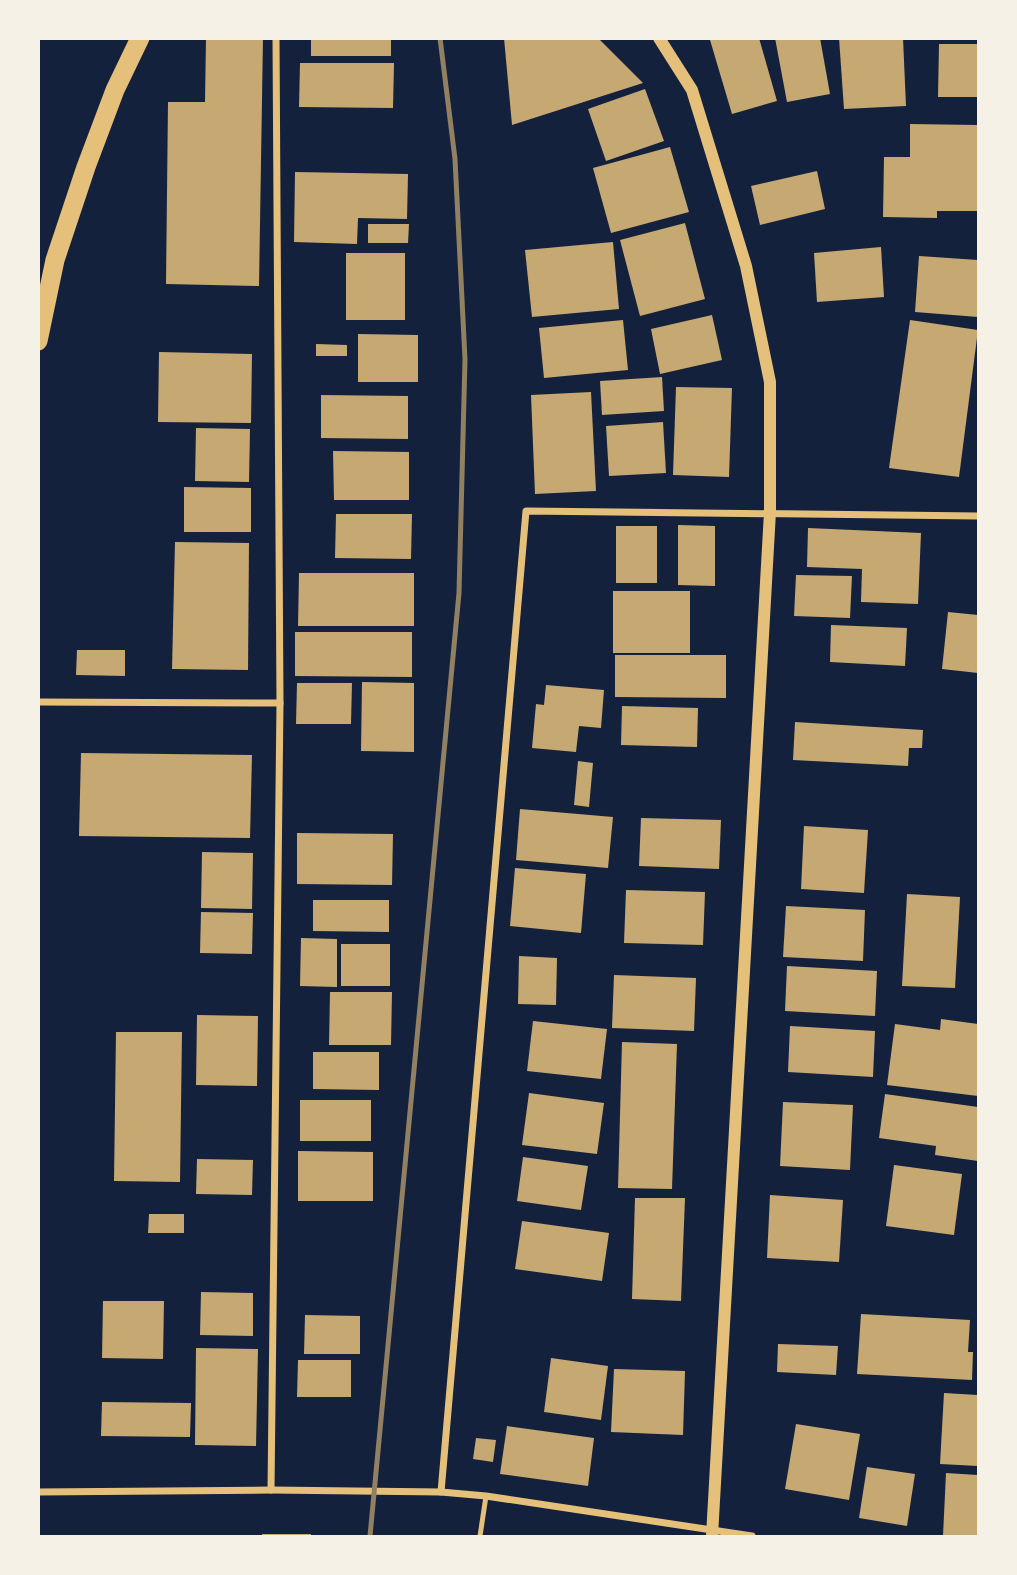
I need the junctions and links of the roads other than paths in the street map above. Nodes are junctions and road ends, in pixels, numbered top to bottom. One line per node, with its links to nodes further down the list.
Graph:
1 (140, 38): 4 (highway)
2 (276, 38): 8 (street)
3 (659, 38): 5 (street)
4 (38, 341)
5 (770, 512): 6 (street); 11 (street); 13 (street)
6 (978, 516)
7 (38, 702): 8 (street)
8 (280, 703): 9 (street)
9 (271, 1490): 10 (street); 11 (street)
10 (38, 1492)
11 (441, 1492): 12 (street)
12 (486, 1496): 13 (street); 14 (lane)
13 (712, 1533): 15 (street)
14 (480, 1536)
15 (752, 1536)

